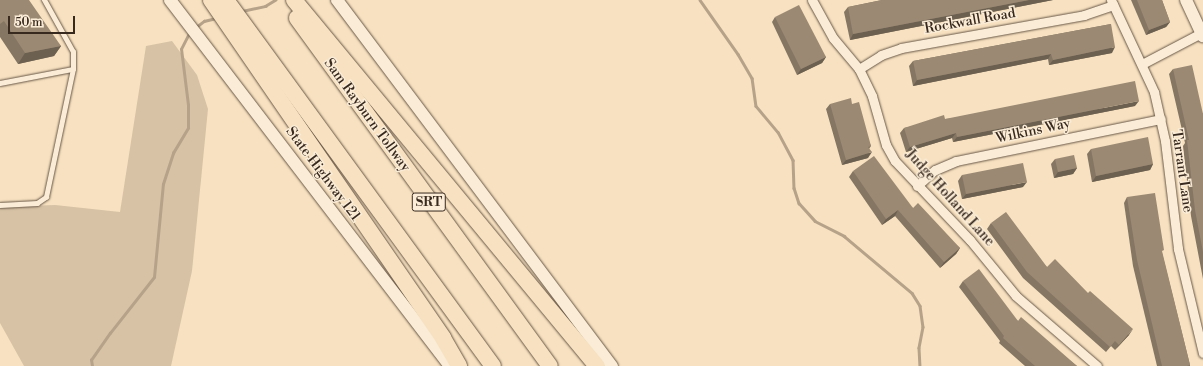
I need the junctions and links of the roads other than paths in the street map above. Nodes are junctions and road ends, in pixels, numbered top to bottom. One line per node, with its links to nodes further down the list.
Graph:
1 (44, 0): 14 (lane)
2 (170, 0): 22 (main road, State Highway 121)
3 (211, 0): 15 (highway)
4 (226, 0): 15 (highway)
5 (283, 0): 11 (highway, Sam Rayburn Tollway / SRT)
6 (294, 0): 11 (highway)
7 (337, 0): 27 (main road)
8 (812, 0): 16 (street, Judge Holland Lane)
9 (1186, 0): 12 (main road)
10 (1112, 2): 13 (street, Tarrant Lane); 16 (street, Rockwall Road)
11 (315, 34): 25 (highway, Sam Rayburn Tollway / SRT); 26 (highway)
12 (1202, 34): 13 (street)
13 (1142, 64): 18 (street, Tarrant Lane)
14 (73, 69): 17 (lane); 20 (lane)
15 (266, 69): 23 (highway); 24 (highway)
16 (859, 69): 19 (street, Judge Holland Lane)
17 (0, 83)
18 (1161, 119): 19 (street, Wilkins Way); 21 (street, Tarrant Lane)
19 (917, 186): 28 (street, Judge Holland Lane)
20 (0, 204)
21 (1203, 353)
22 (450, 366)
23 (459, 366)
24 (493, 366)
25 (550, 366)
26 (597, 366)
27 (612, 366)
28 (1096, 366)

